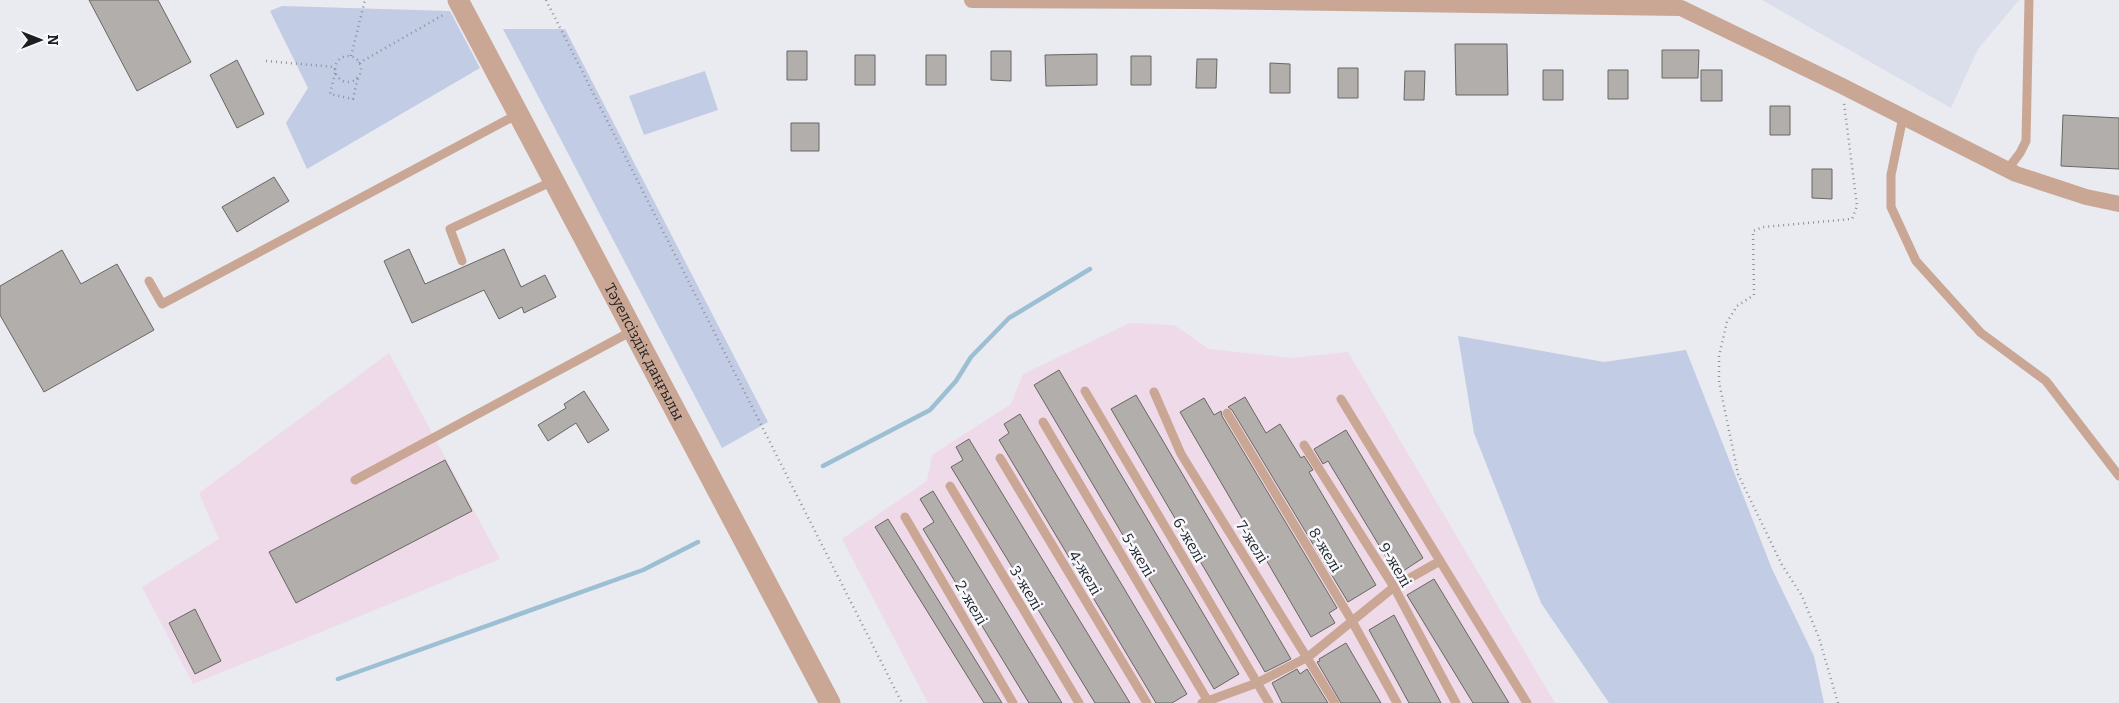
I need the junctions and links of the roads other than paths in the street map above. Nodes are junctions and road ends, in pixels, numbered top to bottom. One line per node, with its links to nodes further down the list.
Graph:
1 (972, 0): 2 (street)
2 (1196, 0): 5 (street)
3 (2030, 0): 9 (lane)
4 (459, 2): 7 (street, Тәуелсіздік даңғылы)
5 (1446, 3): 6 (street)
6 (1681, 4): 8 (street)
7 (518, 114): 10 (street, Тәуелсіздік даңғылы); 15 (lane)
8 (1903, 117): 9 (street); 24 (lane)
9 (2007, 170): 12 (street)
10 (553, 181): 14 (lane); 16 (street, Тәуелсіздік даңғылы)
11 (2119, 196): 12 (lane)
12 (2086, 197): 13 (street)
13 (2119, 204)
14 (462, 261)
15 (149, 282)
16 (632, 331): 25 (lane); 34 (street, Тәуелсіздік даңғылы)
17 (1085, 391): 32 (lane, 6-желі)
18 (1154, 392): 31 (lane, 7-желі)
19 (1341, 399): 28 (lane)
20 (1227, 413): 30 (lane, 8-желі)
21 (1043, 422): 33 (lane, 5-желі)
22 (1304, 444): 29 (lane, 9-желі)
23 (1000, 458): 37 (lane, 4-желі)
24 (2119, 476)
25 (355, 480)
26 (950, 486): 36 (lane, 3-желі)
27 (905, 517): 35 (lane, 2-желі)
28 (1440, 561): 29 (lane); 42 (lane)
29 (1394, 587): 30 (lane); 41 (lane, 9-желі)
30 (1352, 621): 31 (lane); 40 (lane, 8-желі)
31 (1308, 657): 32 (lane); 39 (lane, 7-желі)
32 (1257, 683): 33 (lane); 38 (lane, 6-желі)
33 (1206, 702)
34 (830, 703)
35 (1013, 703)
36 (1079, 703)
37 (1147, 703)
38 (1269, 703)
39 (1335, 703)
40 (1397, 703)
41 (1456, 703)
42 (1527, 703)

